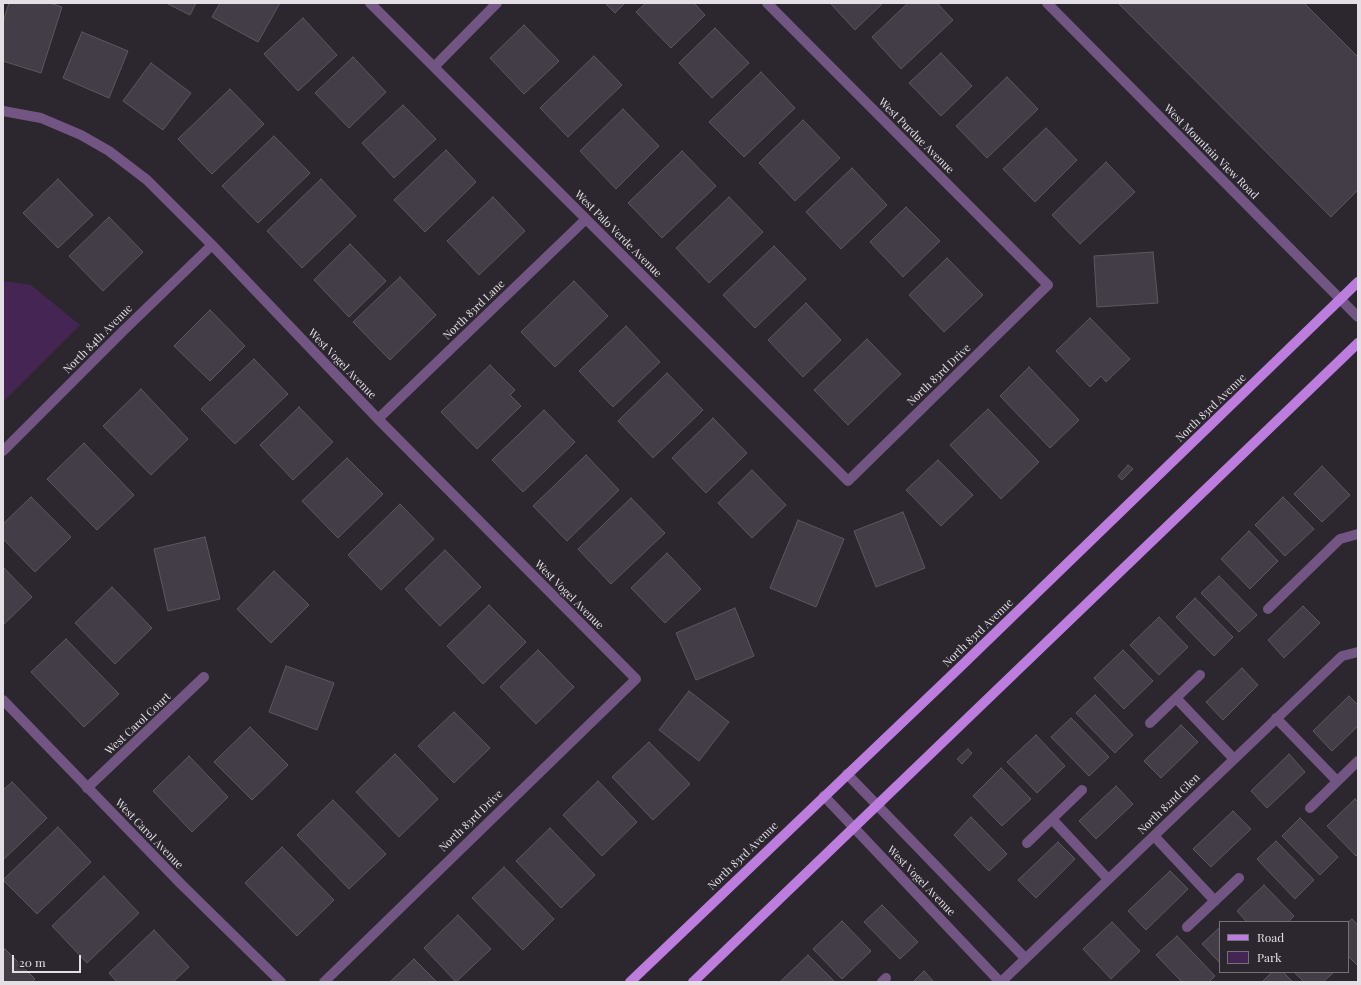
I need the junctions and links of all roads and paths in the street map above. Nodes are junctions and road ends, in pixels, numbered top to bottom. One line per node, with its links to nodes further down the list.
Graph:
1 (370, 3): 5 (street, West Palo Verde Avenue)
2 (497, 3): 5 (street)
3 (767, 3): 10 (street, West Purdue Avenue)
4 (1048, 3): 11 (street, West Mountain View Road)
5 (434, 67): 7 (street, West Palo Verde Avenue)
6 (3, 111): 8 (street, West Vogel Avenue)
7 (586, 219): 14 (street, North 83rd Lane); 16 (street, West Palo Verde Avenue)
8 (212, 245): 14 (street, West Vogel Avenue); 15 (street, North 84th Avenue)
9 (1358, 282): 11 (main road, North 83rd Avenue)
10 (1048, 285): 16 (street, North 83rd Drive)
11 (1340, 299): 12 (street, West Mountain View Road); 29 (main road, North 83rd Avenue)
12 (1358, 317)
13 (1358, 343): 34 (main road)
14 (378, 419): 22 (street, West Vogel Avenue)
15 (3, 451)
16 (848, 481)
17 (1358, 534): 18 (street)
18 (1268, 609)
19 (1358, 652): 25 (street, North 82nd Glen)
20 (1200, 675): 23 (street)
21 (204, 677): 31 (street, West Carol Court)
22 (636, 679): 46 (street, North 83rd Drive)
23 (1176, 698): 26 (street); 27 (street)
24 (3, 700): 31 (street, West Carol Avenue)
25 (1276, 718): 27 (street, North 82nd Glen); 30 (street)
26 (1150, 723)
27 (1234, 759): 38 (street, North 82nd Glen)
28 (1358, 761): 30 (street)
29 (847, 774): 33 (main road, North 83rd Avenue); 34 (street, West Vogel Avenue)
30 (1337, 781): 35 (street)
31 (87, 788): 45 (street, West Carol Avenue)
32 (1082, 790): 36 (street)
33 (824, 796): 37 (street, West Vogel Avenue); 47 (main road, North 83rd Avenue)
34 (878, 806): 37 (main road); 44 (street, West Vogel Avenue)
35 (1310, 808)
36 (1052, 819): 39 (street); 41 (street)
37 (854, 828): 48 (main road); 49 (street, West Vogel Avenue)
38 (1154, 836): 41 (street, North 82nd Glen); 42 (street)
39 (1027, 843)
40 (1239, 878): 42 (street)
41 (1108, 879): 44 (street, North 82nd Glen)
42 (1214, 901): 43 (street)
43 (1188, 927)
44 (1025, 958): 49 (street, North 82nd Glen)
45 (280, 982)
46 (324, 982)
47 (630, 982)
48 (693, 982)
49 (1000, 982)

